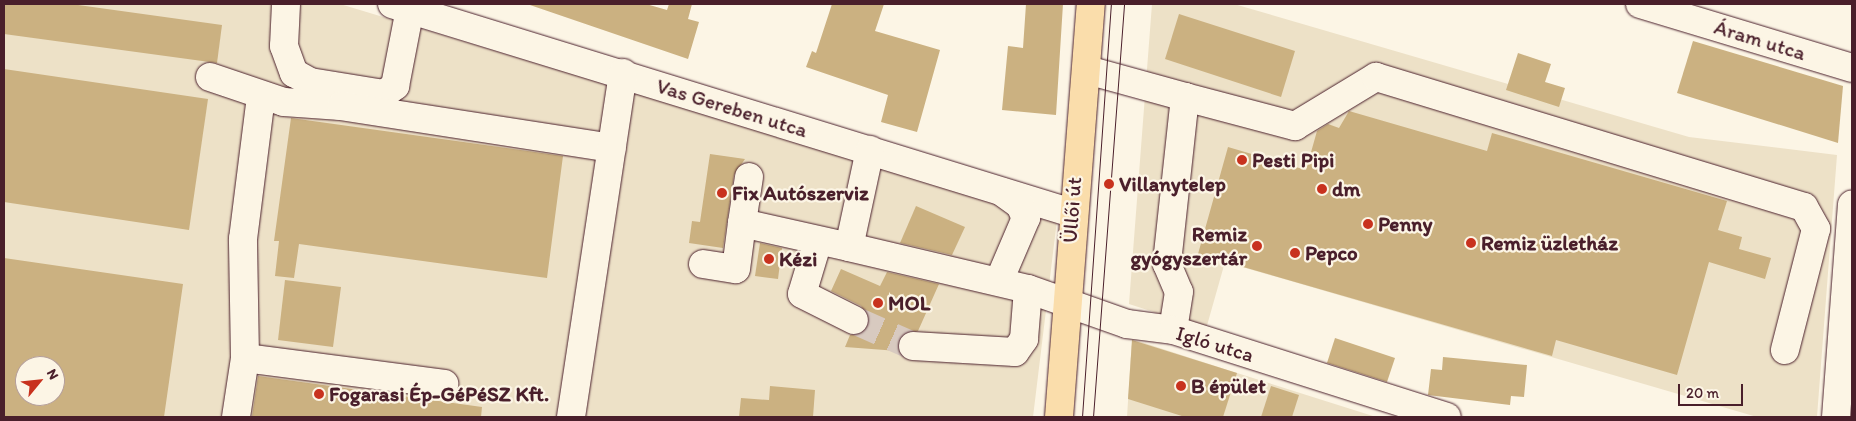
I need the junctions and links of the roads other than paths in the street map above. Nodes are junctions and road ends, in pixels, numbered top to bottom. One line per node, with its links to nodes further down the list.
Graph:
1 (286, 4): 4 (street)
2 (1091, 4): 6 (main road, Üllői út)
3 (1640, 4): 5 (street, Áram utca)
4 (401, 6): 7 (street, Vas Gereben utca)
5 (1852, 68)
6 (1086, 70): 10 (street); 16 (main road, Üllői út)
7 (623, 73): 11 (street); 12 (street, Vas Gereben utca)
8 (210, 77): 9 (street)
9 (261, 97): 11 (street); 29 (street)
10 (1185, 97): 26 (street); 28 (street)
11 (612, 148): 32 (street)
12 (870, 150): 14 (street, Vas Gereben utca); 19 (street)
13 (749, 176): 17 (street)
14 (998, 190): 16 (street, Vas Gereben utca); 21 (street)
15 (1852, 205): 25 (street)
16 (1072, 213): 23 (main road, Üllői út)
17 (742, 224): 18 (street, Igló utca); 20 (street)
18 (818, 241): 19 (street, Igló utca); 24 (street)
19 (849, 248): 21 (street, Igló utca)
20 (703, 264)
21 (999, 281): 22 (street, Igló utca)
22 (1028, 289): 23 (street, Igló utca); 27 (street)
23 (1067, 303): 26 (street, Igló utca); 33 (main road, Üllői út)
24 (854, 320)
25 (1848, 321): 35 (street)
26 (1172, 330): 34 (street, Igló utca)
27 (913, 346)
28 (1786, 350)
29 (245, 358): 30 (street); 31 (street)
30 (444, 384)
31 (236, 417)
32 (571, 417)
33 (1059, 417)
34 (1447, 417)
35 (1836, 417)

